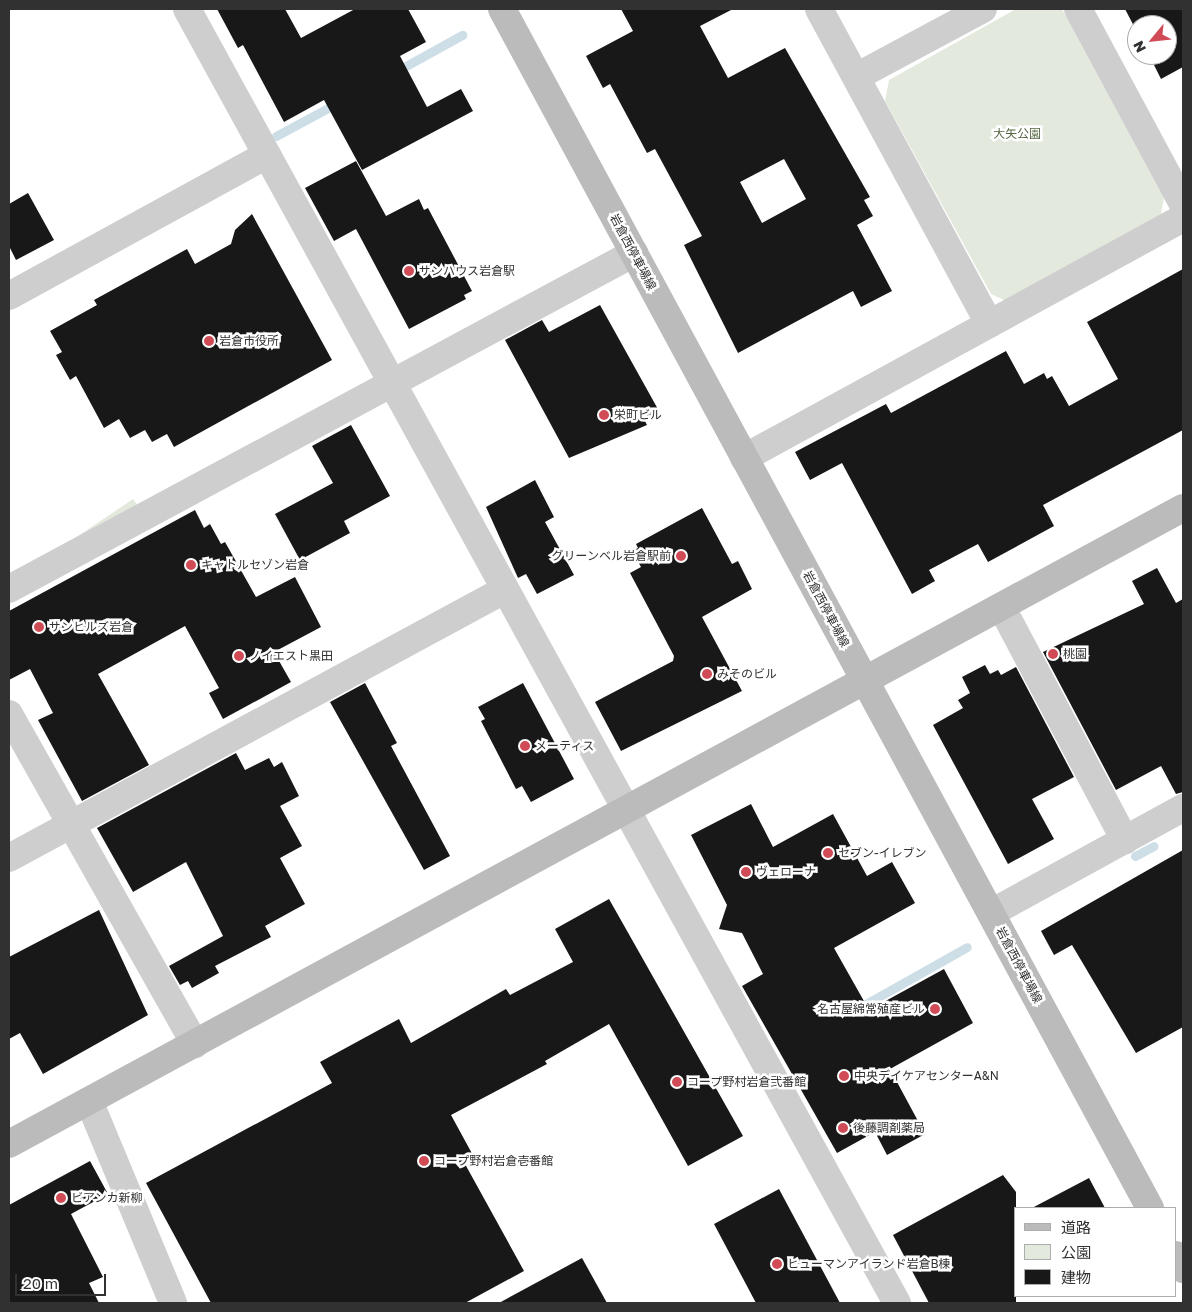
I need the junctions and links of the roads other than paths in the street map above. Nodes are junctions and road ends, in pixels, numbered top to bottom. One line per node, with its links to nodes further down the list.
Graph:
1 (187, 9): 7 (street)
2 (502, 9): 10 (main road, 岩倉西停車場線)
3 (819, 9): 6 (street)
4 (983, 9): 6 (street)
5 (1078, 9): 8 (street)
6 (856, 77): 12 (street)
7 (267, 155): 11 (street); 13 (street)
8 (1183, 204)
9 (1183, 218): 12 (street)
10 (634, 253): 13 (street); 14 (main road, 岩倉西停車場線)
11 (9, 296)
12 (989, 324): 14 (street)
13 (392, 383): 16 (street); 17 (street)
14 (744, 458): 19 (main road, 岩倉西停車場線)
15 (1183, 508): 18 (main road)
16 (9, 589)
17 (504, 590): 22 (street); 23 (street)
18 (1002, 608): 19 (main road); 24 (street)
19 (865, 681): 22 (main road); 26 (main road, 岩倉西停車場線)
20 (9, 714): 23 (street)
21 (1183, 808): 24 (street)
22 (624, 809): 27 (main road); 34 (street)
23 (72, 823): 25 (street); 27 (street)
24 (1125, 840): 26 (street)
25 (9, 858)
26 (991, 912): 30 (main road, 岩倉西停車場線)
27 (195, 1044): 28 (main road)
28 (89, 1101): 29 (main road); 33 (street)
29 (9, 1144)
30 (1149, 1207)
31 (1177, 1257): 32 (main road)
32 (1183, 1269)
33 (173, 1303)
34 (897, 1303)

